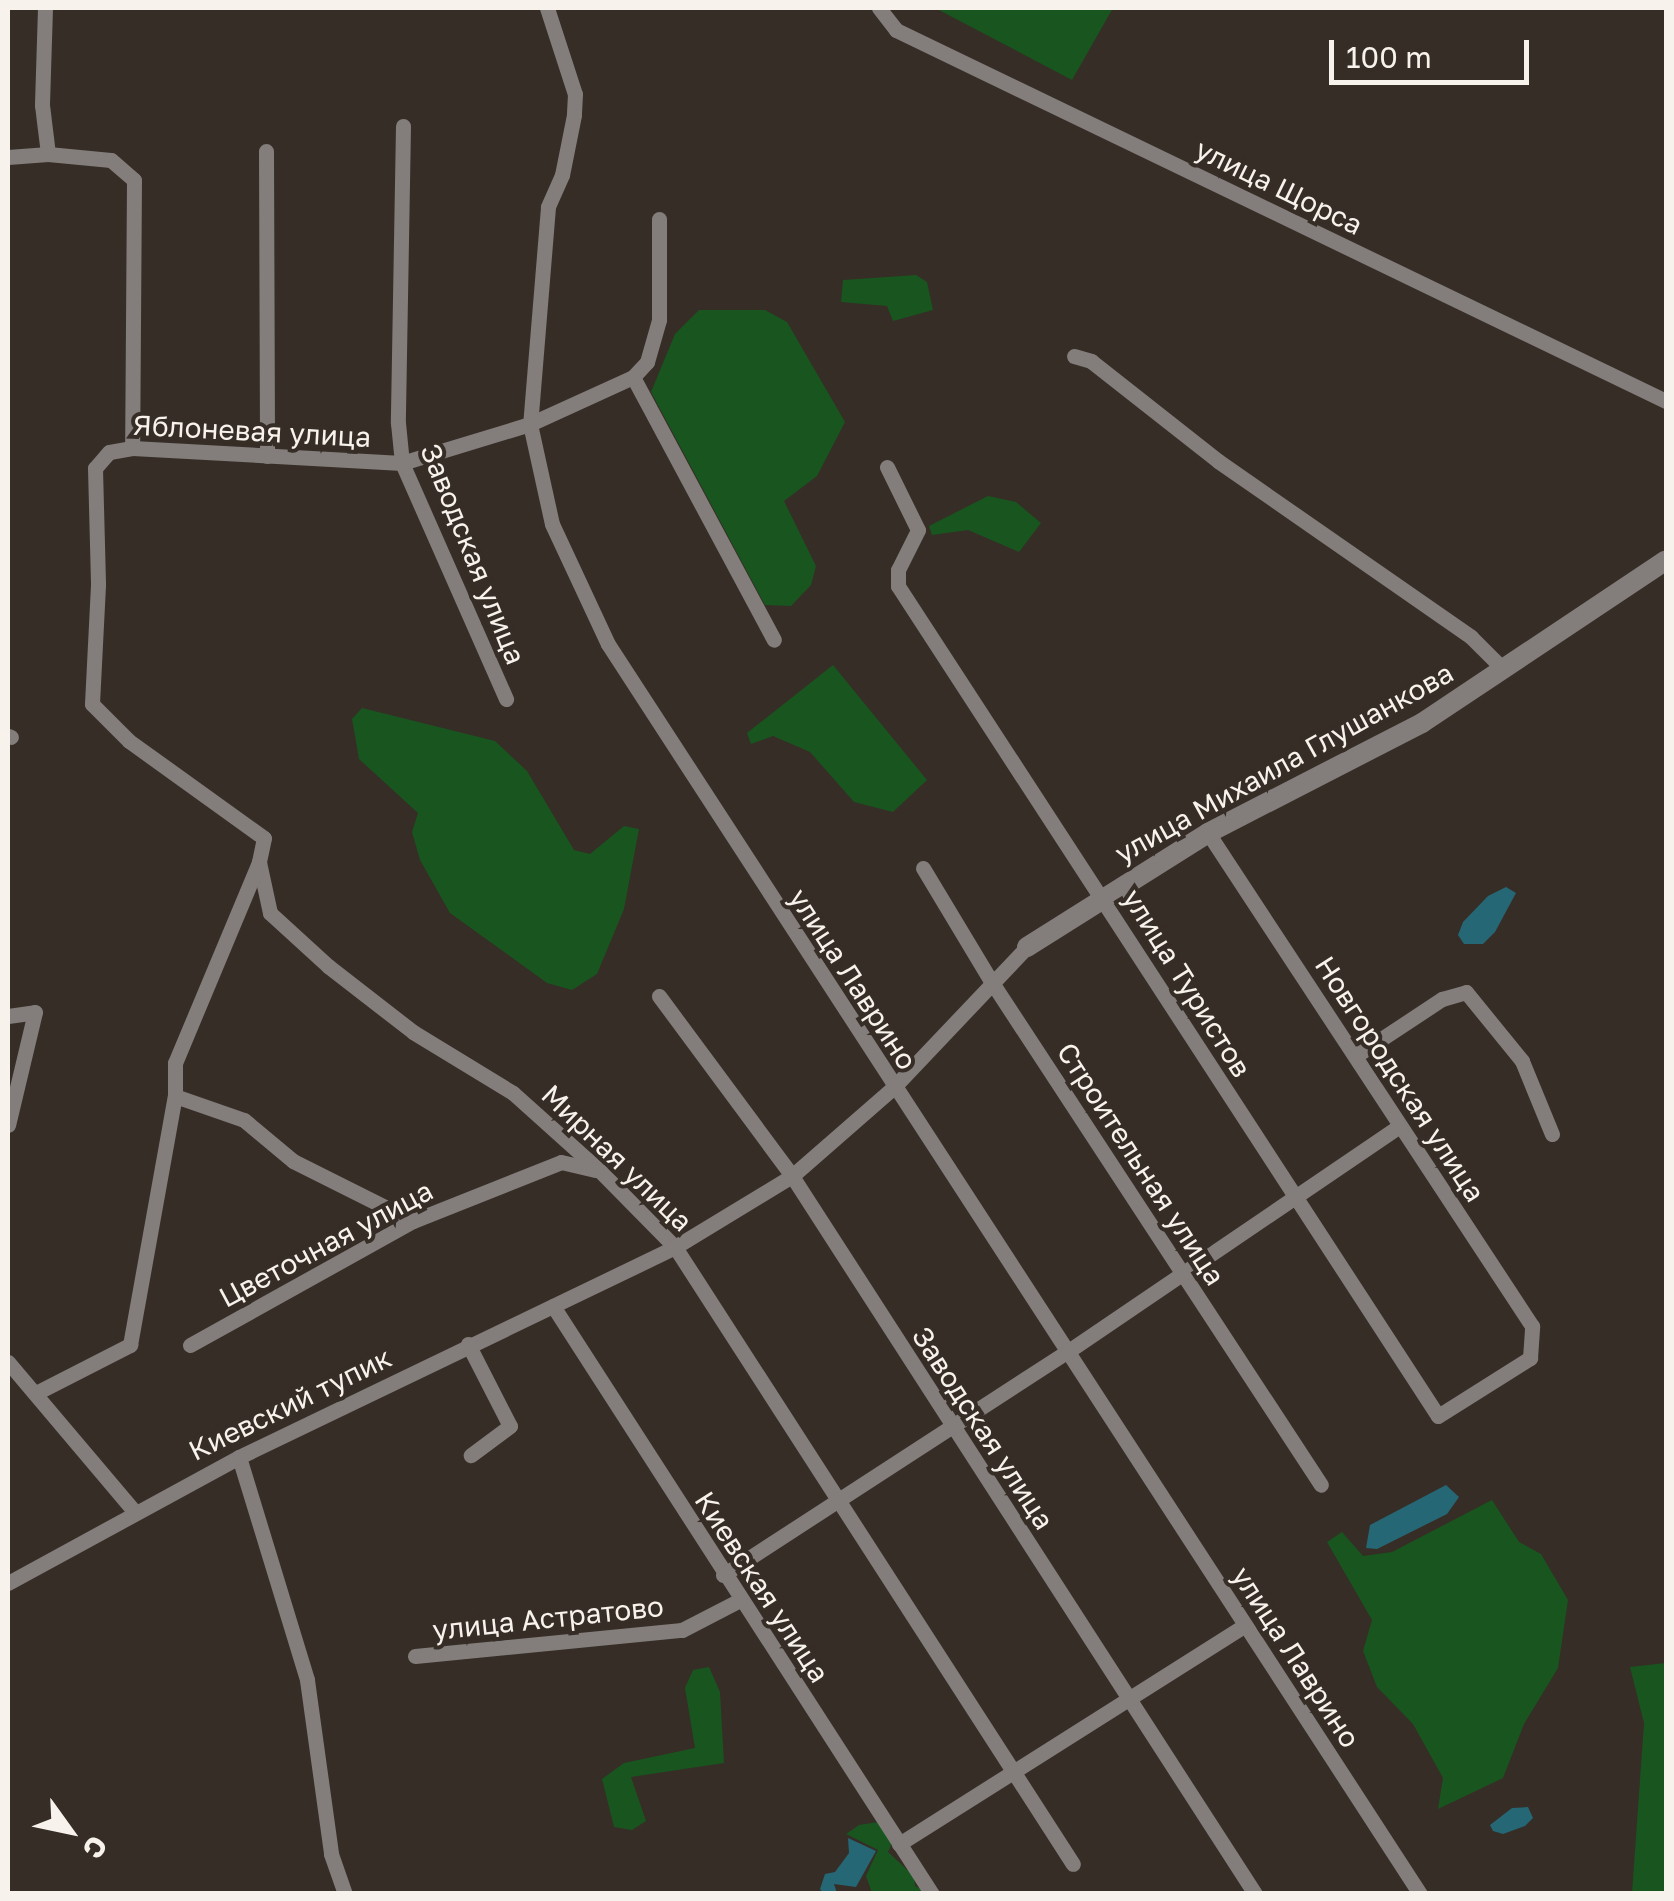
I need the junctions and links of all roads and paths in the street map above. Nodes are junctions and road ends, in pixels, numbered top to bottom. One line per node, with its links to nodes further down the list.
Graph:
1 (45, 8): 6 (street)
2 (547, 8): 12 (street, улица Лаврино)
3 (880, 8): 11 (street, улица Щорса)
4 (403, 126): 15 (street, Заводская улица)
5 (266, 151): 14 (street)
6 (48, 154): 7 (street); 13 (street)
7 (8, 157)
8 (658, 219): 10 (street)
9 (1074, 356): 19 (street)
10 (633, 377): 12 (street, Яблоневая улица); 18 (street)
11 (1666, 401)
12 (530, 424): 15 (street, Яблоневая улица); 31 (street, улица Лаврино)
13 (132, 448): 14 (street, Яблоневая улица); 21 (street, Яблоневая улица)
14 (268, 456): 15 (street, Яблоневая улица)
15 (402, 464): 20 (street, Заводская улица)
16 (886, 467): 25 (street, улица Туристов)
17 (1666, 560): 19 (street, улица Михаила Глушанкова)
18 (774, 640)
19 (1503, 669): 22 (street, улица Михаила Глушанкова)
20 (506, 699)
21 (92, 704): 23 (street, Мирная улица)
22 (1208, 833): 25 (street, улица Михаила Глушанкова); 30 (street, Новгородская улица)
23 (259, 862): 32 (street); 36 (street, Мирная улица)
24 (923, 868): 27 (street, Строительная улица)
25 (1104, 896): 26 (street, улица Михаила Глушанкова); 38 (street, улица Туристов)
26 (1027, 947): 27 (street, Киевский тупик)
27 (991, 981): 31 (street, Киевский тупик); 41 (street, Строительная улица)
28 (659, 996): 37 (street, Заводская улица)
29 (8, 1016): 33 (street)
30 (1357, 1055): 34 (street, Новгородская улица); 35 (street)
31 (893, 1088): 37 (street, Киевский тупик); 45 (street, улица Лаврино)
32 (176, 1096): 39 (street); 47 (street)
33 (8, 1125)
34 (1400, 1126): 38 (street); 48 (street, Новгородская улица)
35 (1552, 1134)
36 (600, 1171): 39 (street, Цветочная улица); 40 (street, Мирная улица)
37 (792, 1176): 40 (street, Киевский тупик); 49 (street, Заводская улица)
38 (1294, 1200): 41 (street); 48 (street, улица Туристов)
39 (413, 1221): 44 (street, Цветочная улица)
40 (675, 1248): 42 (street, Киевский тупик); 53 (street, Мирная улица)
41 (1183, 1274): 45 (street); 52 (street, Строительная улица)
42 (553, 1306): 43 (street, Киевский тупик); 55 (street, Киевская улица)
43 (468, 1344): 50 (street); 51 (street, Киевский тупик)
44 (190, 1345)
45 (1067, 1352): 49 (street); 58 (street, улица Лаврино)
46 (8, 1362): 47 (street)
47 (36, 1393): 54 (street)
48 (1438, 1416)
49 (951, 1427): 53 (street); 60 (street, Заводская улица)
50 (471, 1455)
51 (238, 1457): 54 (street, Киевский тупик); 64 (street)
52 (1321, 1485)
53 (837, 1500): 55 (street); 61 (street, Мирная улица)
54 (130, 1514): 56 (street, Киевский тупик)
55 (723, 1574): 57 (street, Киевская улица)
56 (8, 1583)
57 (740, 1600): 59 (street, улица Астратово); 62 (street, Киевская улица)
58 (1245, 1624): 60 (street); 67 (street, улица Лаврино)
59 (414, 1656)
60 (1128, 1698): 61 (street); 66 (street, Заводская улица)
61 (1013, 1771): 62 (street); 63 (street, Мирная улица)
62 (900, 1844): 65 (street, Киевская улица)
63 (1074, 1864)
64 (346, 1894)
65 (932, 1894)
66 (1255, 1894)
67 (1420, 1894)

